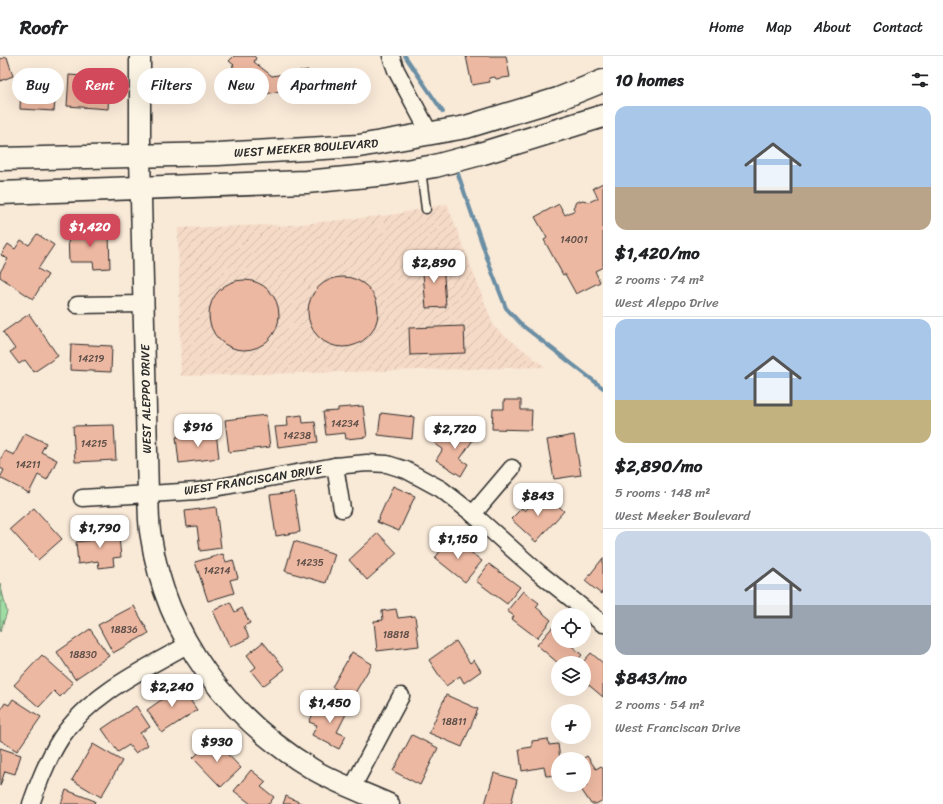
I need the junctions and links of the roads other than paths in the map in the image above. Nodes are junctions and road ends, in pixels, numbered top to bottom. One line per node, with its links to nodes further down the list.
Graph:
1 (140, 56): 6 (street, WEST ALEPPO DRIVE)
2 (391, 56): 5 (street)
3 (603, 81): 5 (main road, WEST MEEKER BOULEVARD)
4 (603, 116): 8 (main road)
5 (430, 134): 6 (main road, WEST MEEKER BOULEVARD)
6 (140, 156): 7 (main road, WEST MEEKER BOULEVARD); 9 (street, WEST ALEPPO DRIVE)
7 (0, 159)
8 (428, 167): 9 (main road); 11 (lane)
9 (141, 188): 10 (main road); 12 (street, WEST ALEPPO DRIVE)
10 (0, 193)
11 (426, 209)
12 (144, 304): 13 (street); 16 (street, WEST ALEPPO DRIVE)
13 (77, 305)
14 (335, 466): 16 (street, WEST FRANCISCAN DRIVE); 18 (street, WEST FRANCISCAN DRIVE); 19 (street, WEST FRANCISCAN DRIVE)
15 (512, 468): 19 (street)
16 (148, 495): 17 (street); 21 (street, WEST ALEPPO DRIVE)
17 (82, 498)
18 (342, 509)
19 (473, 514): 20 (street, WEST FRANCISCAN DRIVE)
20 (603, 624)
21 (187, 645): 23 (street, WEST ALEPPO DRIVE); 24 (street)
22 (401, 696): 23 (street)
23 (352, 788): 25 (street, WEST ALEPPO DRIVE)
24 (31, 804)
25 (389, 804)

